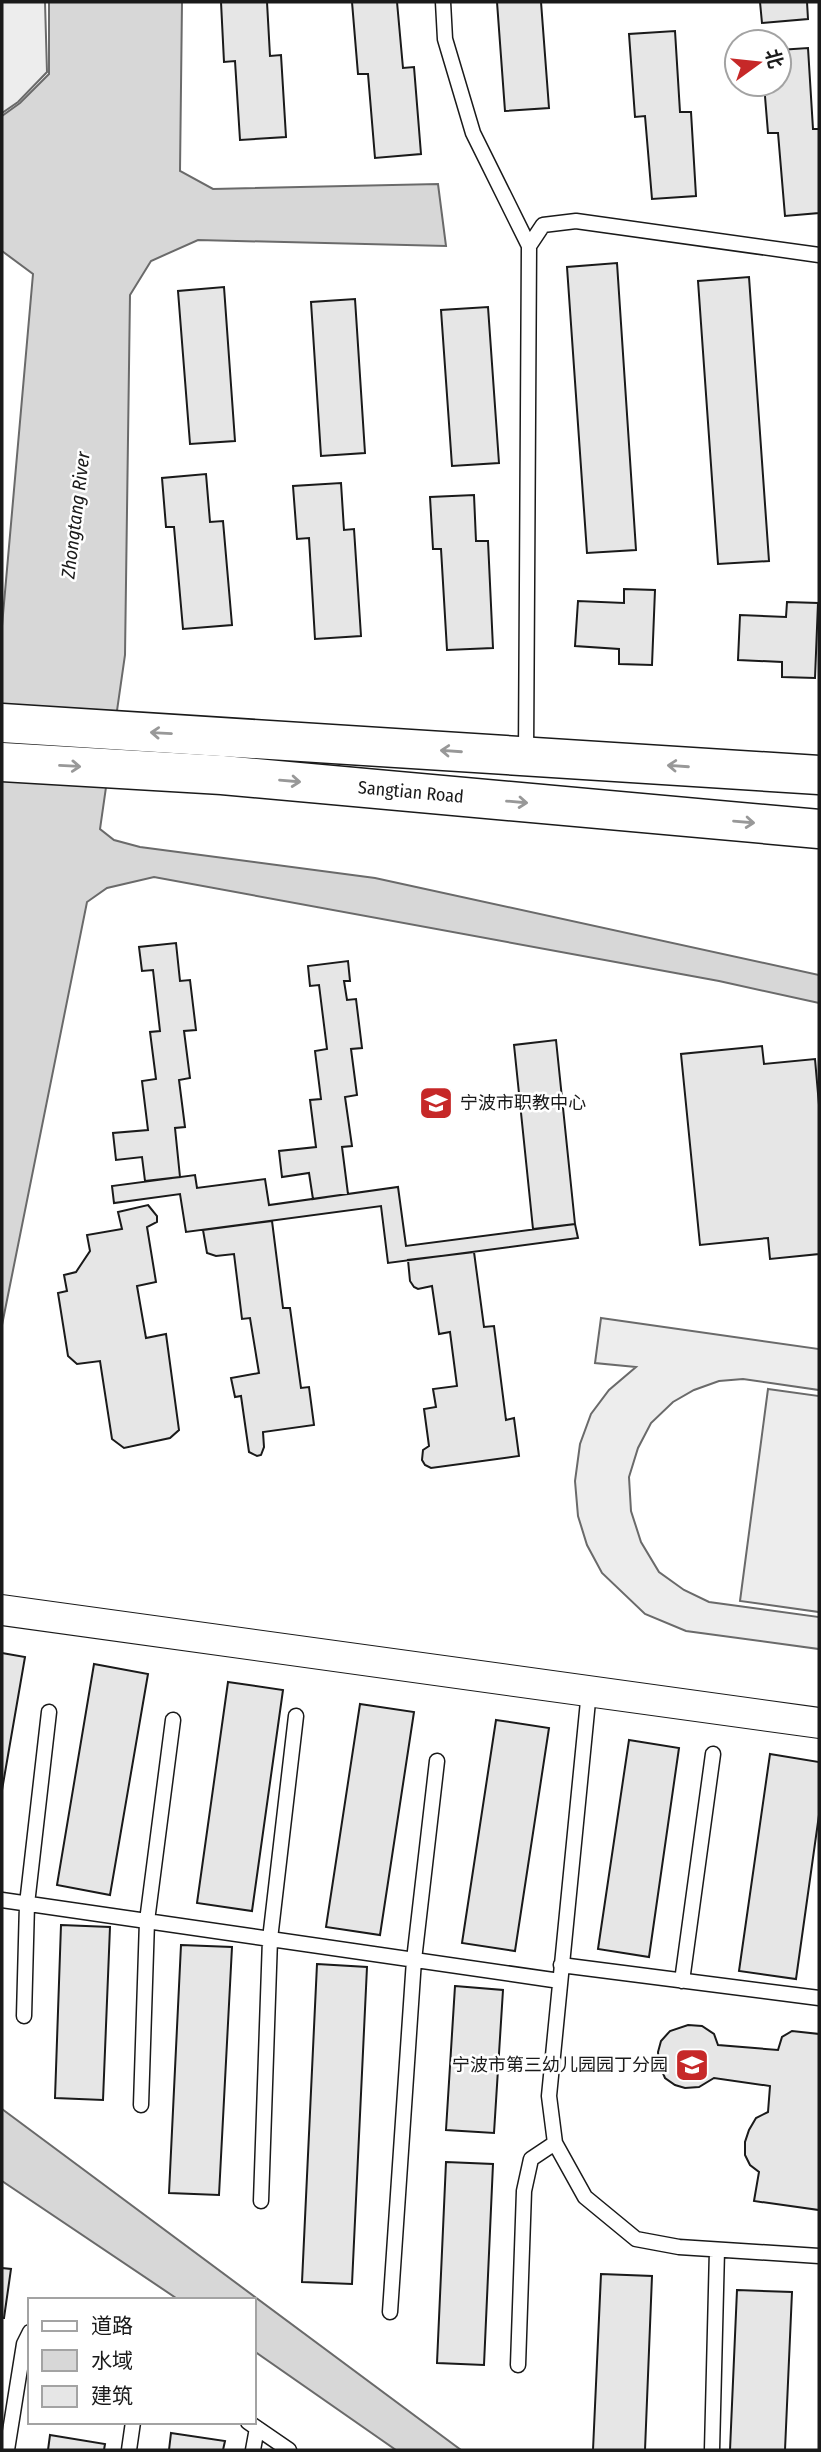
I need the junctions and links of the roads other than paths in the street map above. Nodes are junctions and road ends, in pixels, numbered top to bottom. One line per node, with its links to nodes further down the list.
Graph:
1 (443, 2): 2 (lane)
2 (529, 246): 3 (lane); 5 (lane)
3 (819, 255)
4 (2, 723): 5 (main road, one-way to 4)
5 (526, 756): 7 (main road, one-way to 5)
6 (2, 762): 8 (main road, Sangtian Road, one-way to 8)
7 (819, 775)
8 (819, 829)
9 (2, 1610): 10 (street)
10 (589, 1691): 14 (street); 22 (lane)
11 (49, 1712): 18 (lane)
12 (296, 1716): 20 (lane)
13 (173, 1720): 19 (lane)
14 (819, 1723)
15 (713, 1754): 23 (lane)
16 (437, 1761): 21 (lane)
17 (2, 1900): 18 (lane)
18 (27, 1904): 19 (lane); 26 (lane)
19 (147, 1922): 20 (lane); 27 (lane)
20 (270, 1939): 21 (lane); 29 (lane)
21 (414, 1960): 24 (lane); 32 (lane)
22 (561, 1965): 23 (lane); 24 (lane)
23 (682, 1980): 25 (lane)
24 (560, 1981): 28 (lane)
25 (819, 1998)
26 (24, 2016)
27 (141, 2105)
28 (555, 2143): 30 (lane); 34 (lane)
29 (261, 2200)
30 (717, 2250): 31 (lane); 41 (lane)
31 (819, 2256)
32 (390, 2312)
33 (28, 2336): 37 (lane)
34 (518, 2365)
35 (134, 2424): 38 (lane)
36 (252, 2425): 39 (lane); 40 (lane)
37 (7, 2450)
38 (129, 2450)
39 (253, 2450)
40 (289, 2450)
41 (712, 2450)

